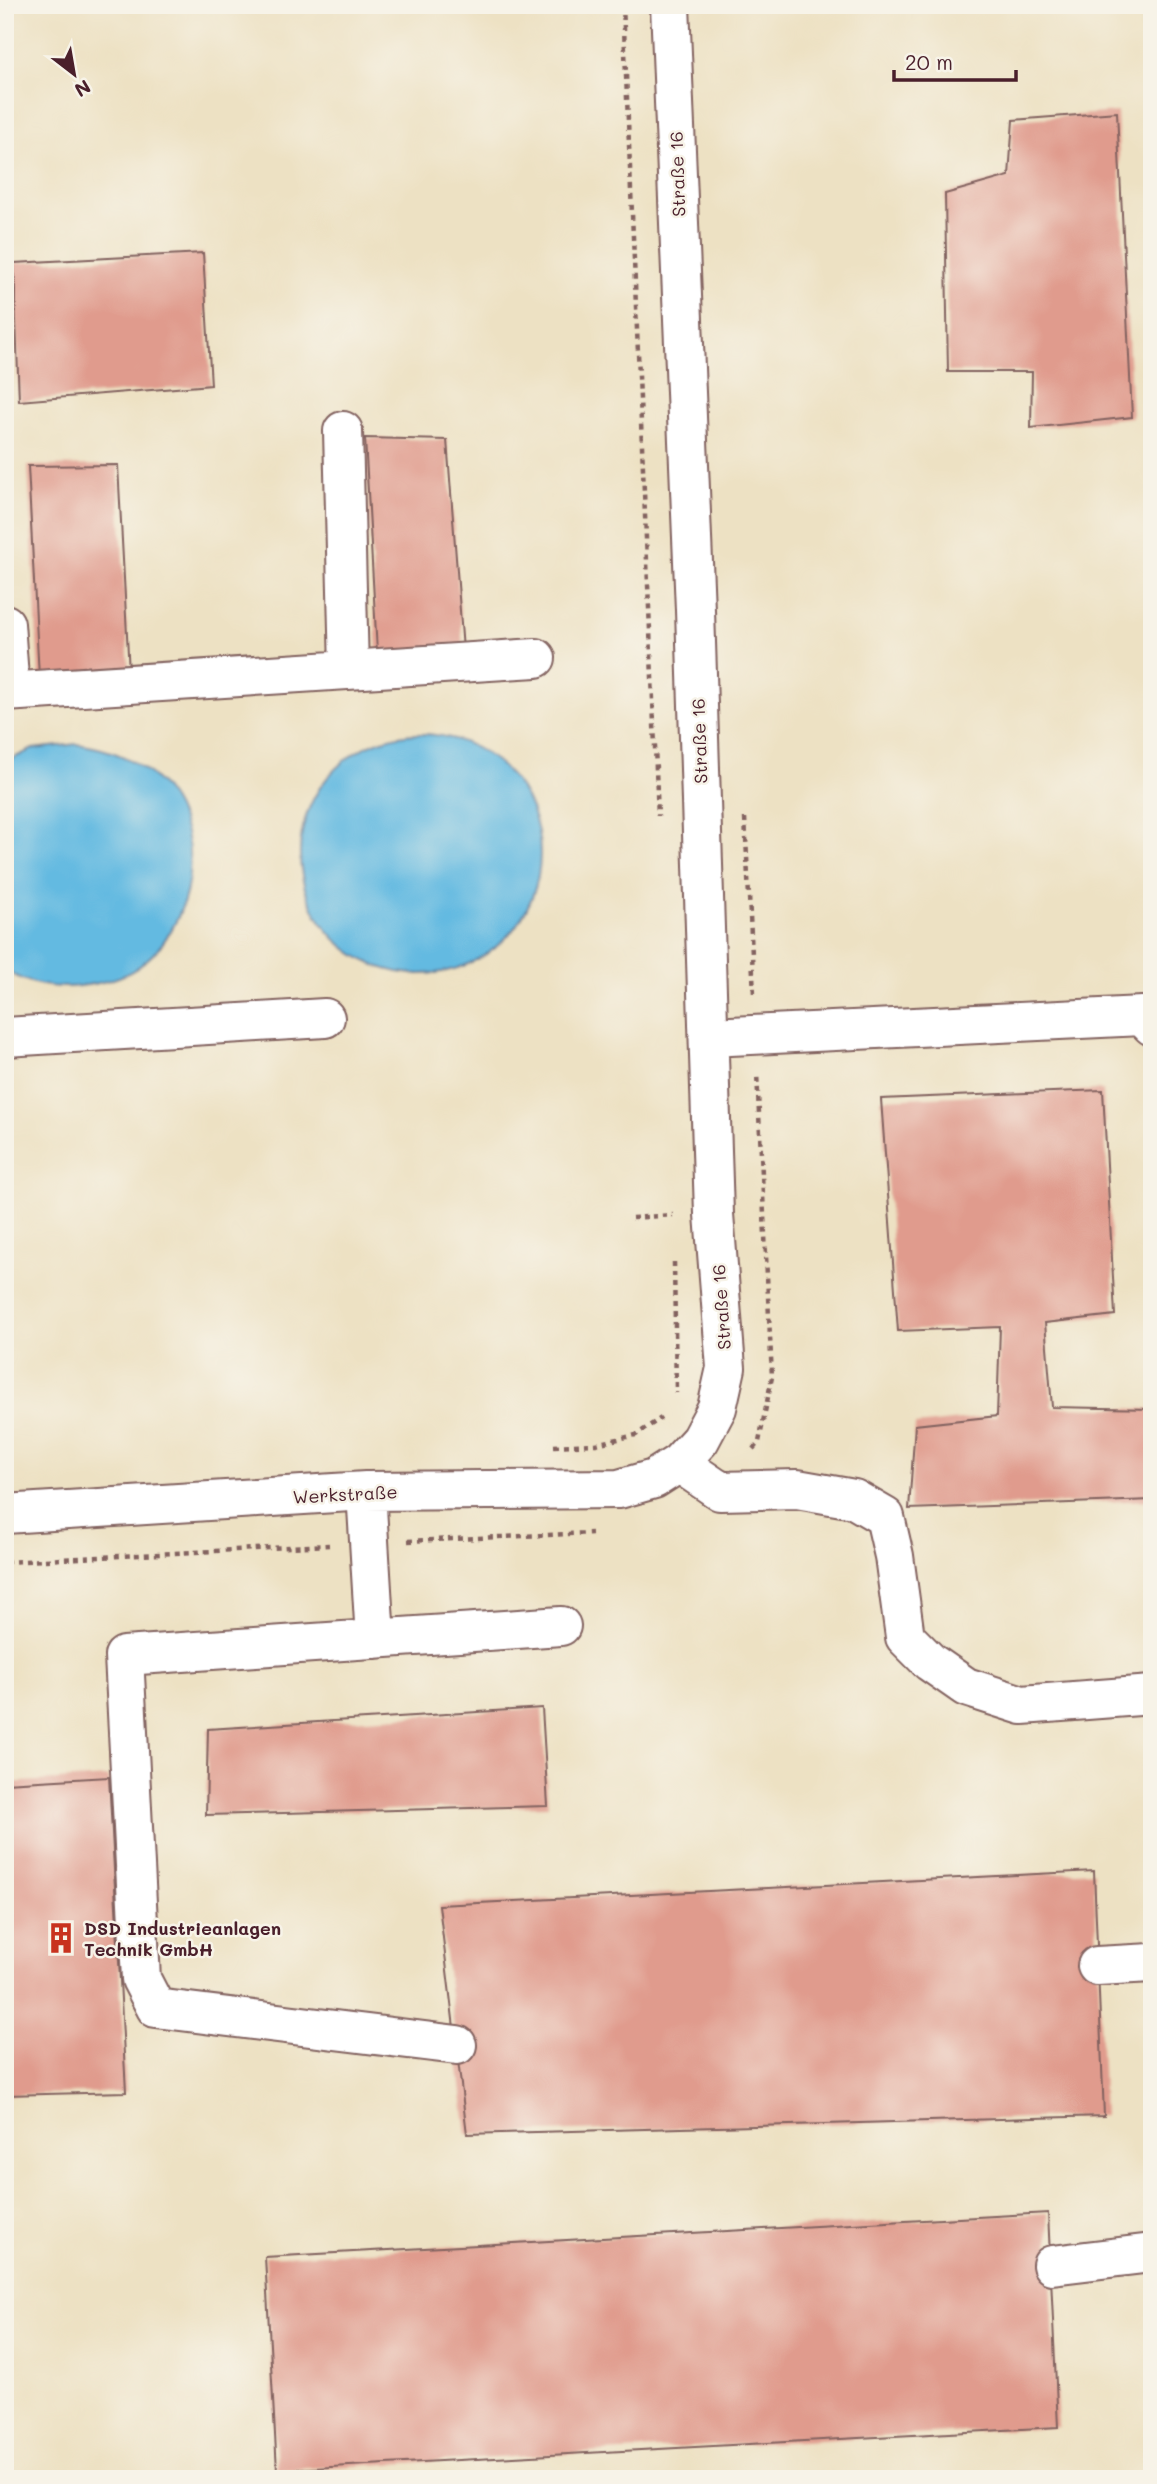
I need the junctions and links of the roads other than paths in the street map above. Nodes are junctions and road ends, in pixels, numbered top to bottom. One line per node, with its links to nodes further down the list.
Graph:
1 (670, 5): 10 (street, Straße 16)
2 (343, 431): 5 (street)
3 (5, 624): 6 (street)
4 (536, 658): 5 (street)
5 (349, 670): 6 (street)
6 (8, 691)
7 (325, 1018): 9 (street)
8 (1152, 1026): 10 (street)
9 (5, 1037)
10 (710, 1037): 11 (street, Straße 16)
11 (679, 1463): 12 (street, Werkstraße); 16 (street)
12 (366, 1491): 13 (street, Werkstraße); 15 (street)
13 (5, 1514)
14 (561, 1626): 15 (street)
15 (375, 1639): 19 (street)
16 (1152, 1695)
17 (1152, 1963): 18 (street)
18 (1097, 1966)
19 (457, 2046)
20 (1152, 2253): 21 (street)
21 (1052, 2265)

